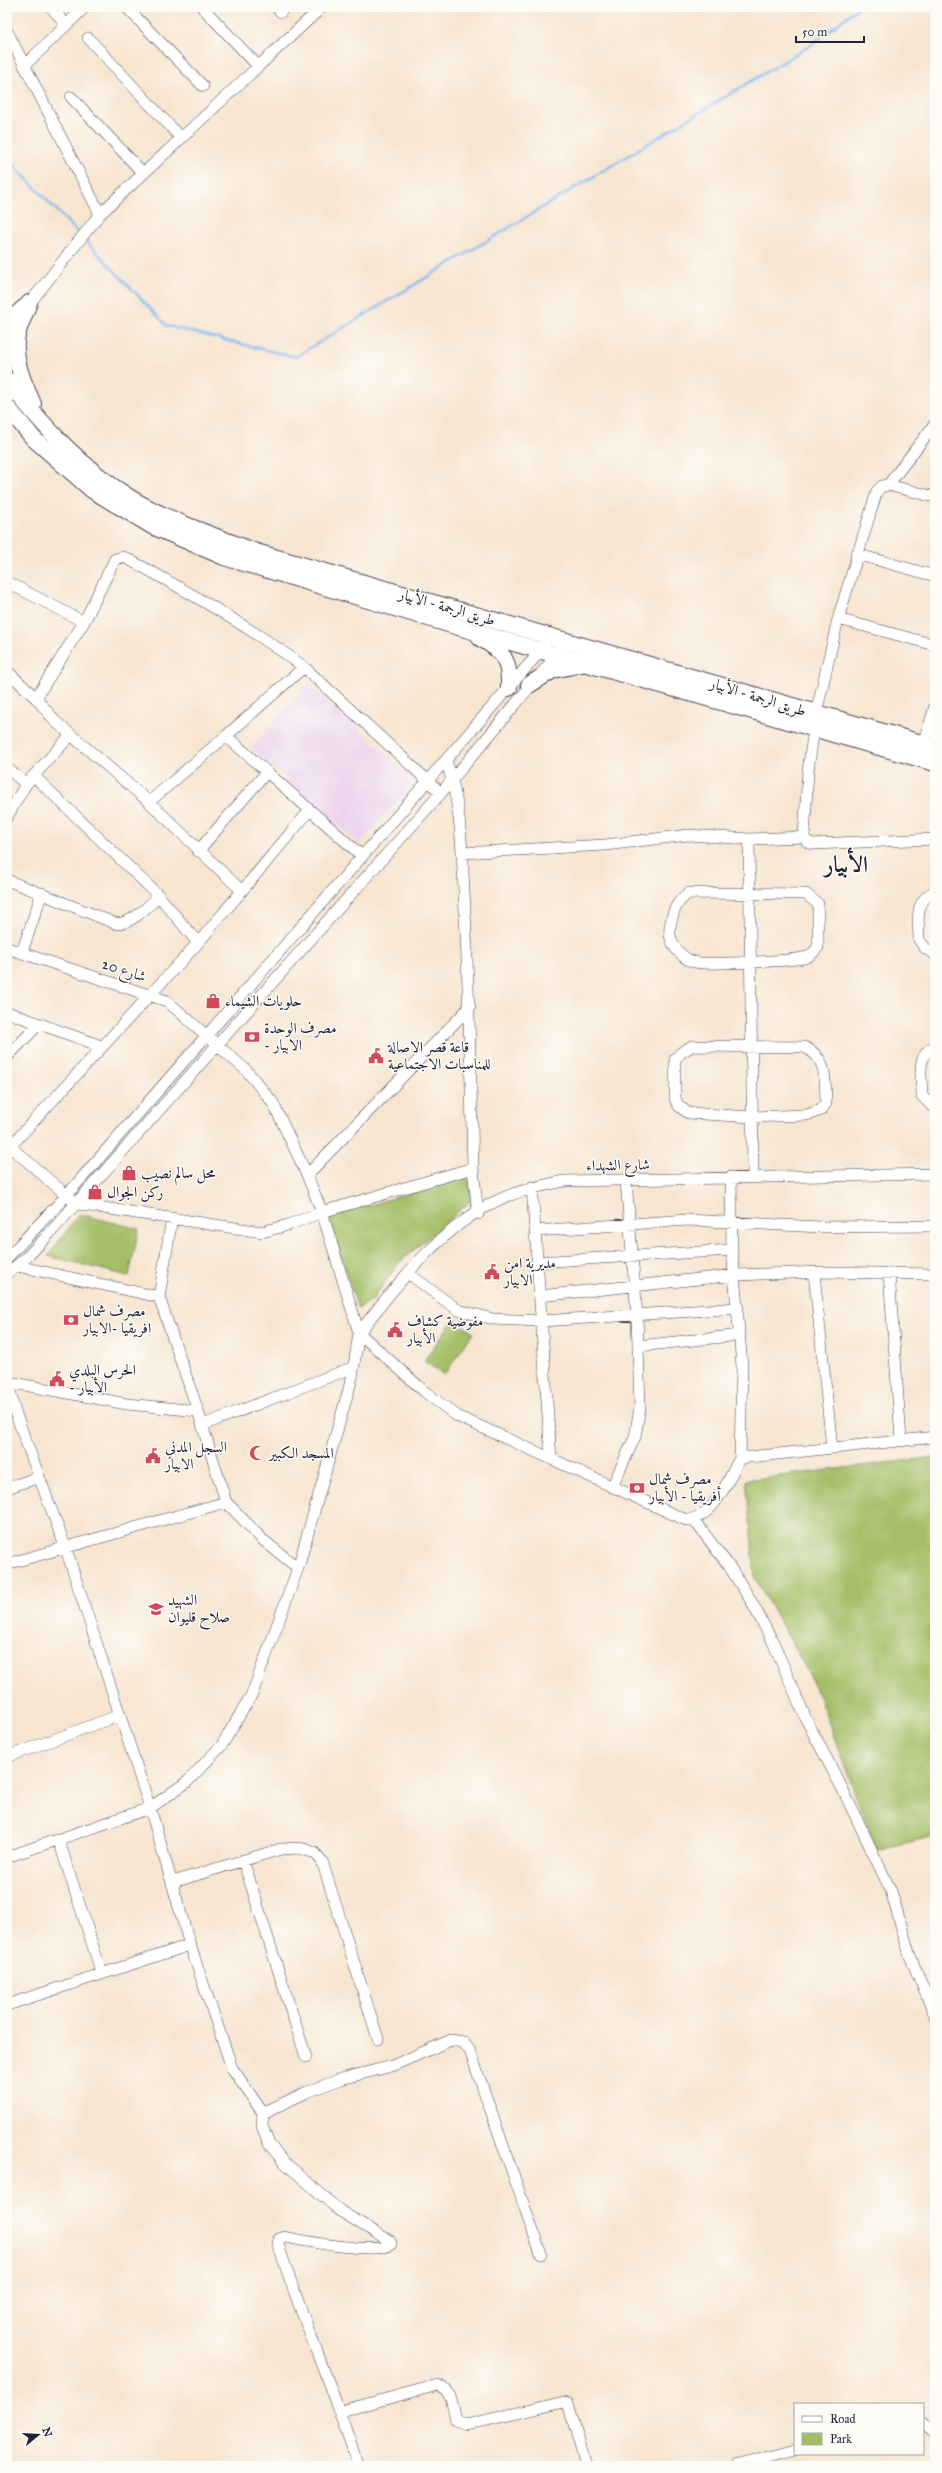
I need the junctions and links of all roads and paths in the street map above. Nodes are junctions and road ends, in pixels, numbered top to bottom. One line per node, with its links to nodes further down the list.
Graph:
1 (51, 7): 6 (street)
2 (85, 7): 6 (street)
3 (126, 7): 11 (street)
4 (202, 7): 10 (street)
5 (322, 7): 10 (street)
6 (66, 25): 9 (street)
7 (7, 31): 9 (street)
8 (88, 38): 13 (street)
9 (24, 66): 15 (street)
10 (258, 66): 13 (street)
11 (203, 86)
12 (71, 97): 14 (street)
13 (181, 138): 14 (street)
14 (143, 173): 15 (street)
15 (100, 214): 16 (street)
16 (29, 303): 17 (highway); 18 (street); 21 (highway)
17 (7, 323)
18 (7, 350)
19 (7, 380): 21 (highway, طريق الرجمة - الأبيار)
20 (7, 406): 32 (highway, طريق الرجمة - الأبيار)
21 (39, 421): 33 (highway, طريق الرجمة - الأبيار)
22 (935, 424): 24 (street)
23 (935, 434): 24 (street)
24 (924, 438): 25 (street)
25 (888, 485): 26 (street); 27 (street)
26 (935, 497)
27 (856, 554): 28 (street); 30 (street)
28 (935, 576)
29 (7, 582): 31 (street)
30 (838, 619): 35 (street); 44 (street)
31 (84, 622): 38 (street); 42 (street)
32 (465, 629): 36 (highway, طريق الرجمة - الأبيار); 41 (highway)
33 (551, 636): 34 (highway, طريق الرجمة - الأبيار); 36 (street)
34 (568, 642): 36 (street); 44 (highway, طريق الرجمة - الأبيار)
35 (935, 645)
36 (549, 652): 37 (highway, طريق الرجمة - الأبيار); 40 (street); 41 (street)
37 (594, 665): 40 (highway); 44 (highway, طريق الرجمة - الأبيار)
38 (304, 667): 46 (street); 54 (street)
39 (7, 671): 42 (street)
40 (529, 685): 52 (street)
41 (509, 688): 48 (street)
42 (36, 698): 45 (street)
43 (935, 706): 47 (street)
44 (815, 721): 47 (highway, طريق الرجمة - الأبيار); 49 (highway, طريق الرجمة - الأبيار); 59 (street)
45 (71, 735): 53 (street); 56 (street)
46 (226, 736): 51 (street); 56 (street)
47 (929, 745)
48 (446, 761): 52 (street); 54 (street)
49 (935, 763)
50 (7, 768): 53 (street)
51 (267, 772): 57 (street); 62 (street)
52 (453, 779): 55 (street); 63 (street)
53 (30, 780): 58 (street); 70 (street)
54 (427, 782): 55 (street); 64 (street)
55 (441, 794): 81 (street)
56 (149, 802): 62 (street)
57 (310, 810): 64 (street); 66 (street)
58 (7, 817)
59 (804, 837): 60 (street); 61 (street)
60 (750, 839): 63 (street); 69 (street)
61 (935, 839)
62 (198, 851): 66 (street)
63 (462, 853): 77 (street)
64 (362, 856): 80 (street)
65 (7, 880): 68 (street)
66 (242, 891): 71 (street)
67 (935, 891): 74 (street)
68 (42, 893): 70 (street); 73 (street)
69 (750, 895): 75 (street); 75 (street); 75 (street)
70 (159, 896): 71 (street)
71 (198, 943): 76 (street)
72 (7, 948): 73 (street, شارع 20)
73 (22, 952): 76 (street, شارع 20)
74 (935, 954)
75 (751, 962): 84 (street)
76 (152, 995): 80 (street, شارع 20); 82 (street)
77 (470, 1007): 89 (street); 91 (street)
78 (7, 1012): 79 (street)
79 (39, 1024): 82 (street); 85 (street)
80 (207, 1035): 81 (street, شارع 20); 96 (street)
81 (218, 1044): 91 (street, شارع 20); 97 (street)
82 (101, 1046): 88 (street)
83 (935, 1046): 86 (street)
84 (752, 1048): 87 (street); 87 (street); 87 (street)
85 (7, 1057)
86 (935, 1109)
87 (752, 1117): 92 (street)
88 (8, 1147): 96 (street)
89 (473, 1168): 98 (street); 99 (street)
90 (935, 1174): 92 (street, شارع الشهداء)
91 (307, 1175): 98 (street, شارع 20)
92 (753, 1176): 93 (street, شارع الشهداء)
93 (731, 1177): 94 (street, شارع الشهداء); 101 (street)
94 (626, 1180): 95 (street, شارع الشهداء); 102 (street)
95 (532, 1187): 99 (street, شارع الشهداء); 104 (street)
96 (66, 1196): 97 (street); 107 (street)
97 (77, 1204): 100 (street); 109 (street)
98 (322, 1212): 100 (street); 122 (street, شارع 20)
99 (478, 1214): 113 (street, شارع الشهداء)
100 (172, 1218): 118 (street)
101 (731, 1221): 102 (street); 103 (street); 105 (street)
102 (629, 1224): 104 (street); 106 (street)
103 (935, 1226)
104 (535, 1231): 108 (street)
105 (732, 1250): 106 (street); 115 (street)
106 (632, 1255): 108 (street); 116 (street)
107 (7, 1258)
108 (537, 1262): 117 (street)
109 (17, 1266): 112 (street); 118 (street)
110 (814, 1272): 111 (street); 115 (street); 132 (street)
111 (889, 1273): 114 (street); 131 (street)
112 (7, 1274)
113 (408, 1274): 121 (street); 122 (street, شارع الشهداء)
114 (935, 1274)
115 (736, 1275): 116 (street); 119 (street)
116 (636, 1286): 117 (street); 120 (street)
117 (540, 1296): 121 (street)
118 (159, 1297): 127 (street)
119 (738, 1308): 120 (street); 123 (street)
120 (637, 1315): 121 (street); 124 (street)
121 (542, 1321): 134 (street)
122 (359, 1333): 125 (street); 134 (street)
123 (740, 1335): 124 (street); 133 (street)
124 (639, 1346): 136 (street)
125 (354, 1367): 129 (street); 142 (street)
126 (8, 1380): 127 (street); 128 (street)
127 (198, 1411): 129 (street)
128 (11, 1413): 135 (street)
129 (203, 1425): 138 (street)
130 (935, 1437): 131 (street)
131 (901, 1440): 132 (street)
132 (832, 1448): 133 (street)
133 (740, 1458): 139 (street)
134 (551, 1459): 136 (street)
135 (39, 1477): 137 (street); 140 (street)
136 (612, 1486): 139 (street)
137 (7, 1488)
138 (226, 1502): 140 (street); 142 (street)
139 (693, 1519): 153 (street)
140 (66, 1549): 141 (street); 143 (street)
141 (7, 1564)
142 (298, 1568): 145 (street)
143 (120, 1715): 144 (street); 145 (street)
144 (7, 1757)
145 (150, 1808): 146 (street); 149 (street)
146 (59, 1841): 147 (street); 151 (street)
147 (7, 1857)
148 (243, 1860): 149 (street); 154 (street); 155 (street)
149 (173, 1882): 150 (street)
150 (190, 1945): 151 (street); 156 (street)
151 (102, 1974): 152 (street)
152 (7, 2005)
153 (935, 2016)
154 (378, 2039)
155 (306, 2057)
156 (263, 2114): 157 (street); 158 (street)
157 (541, 2254)
158 (340, 2410): 162 (street); 163 (street)
159 (924, 2423): 160 (street)
160 (935, 2433)
161 (794, 2450): 164 (street)
162 (358, 2466)
163 (586, 2466)
164 (737, 2466)

